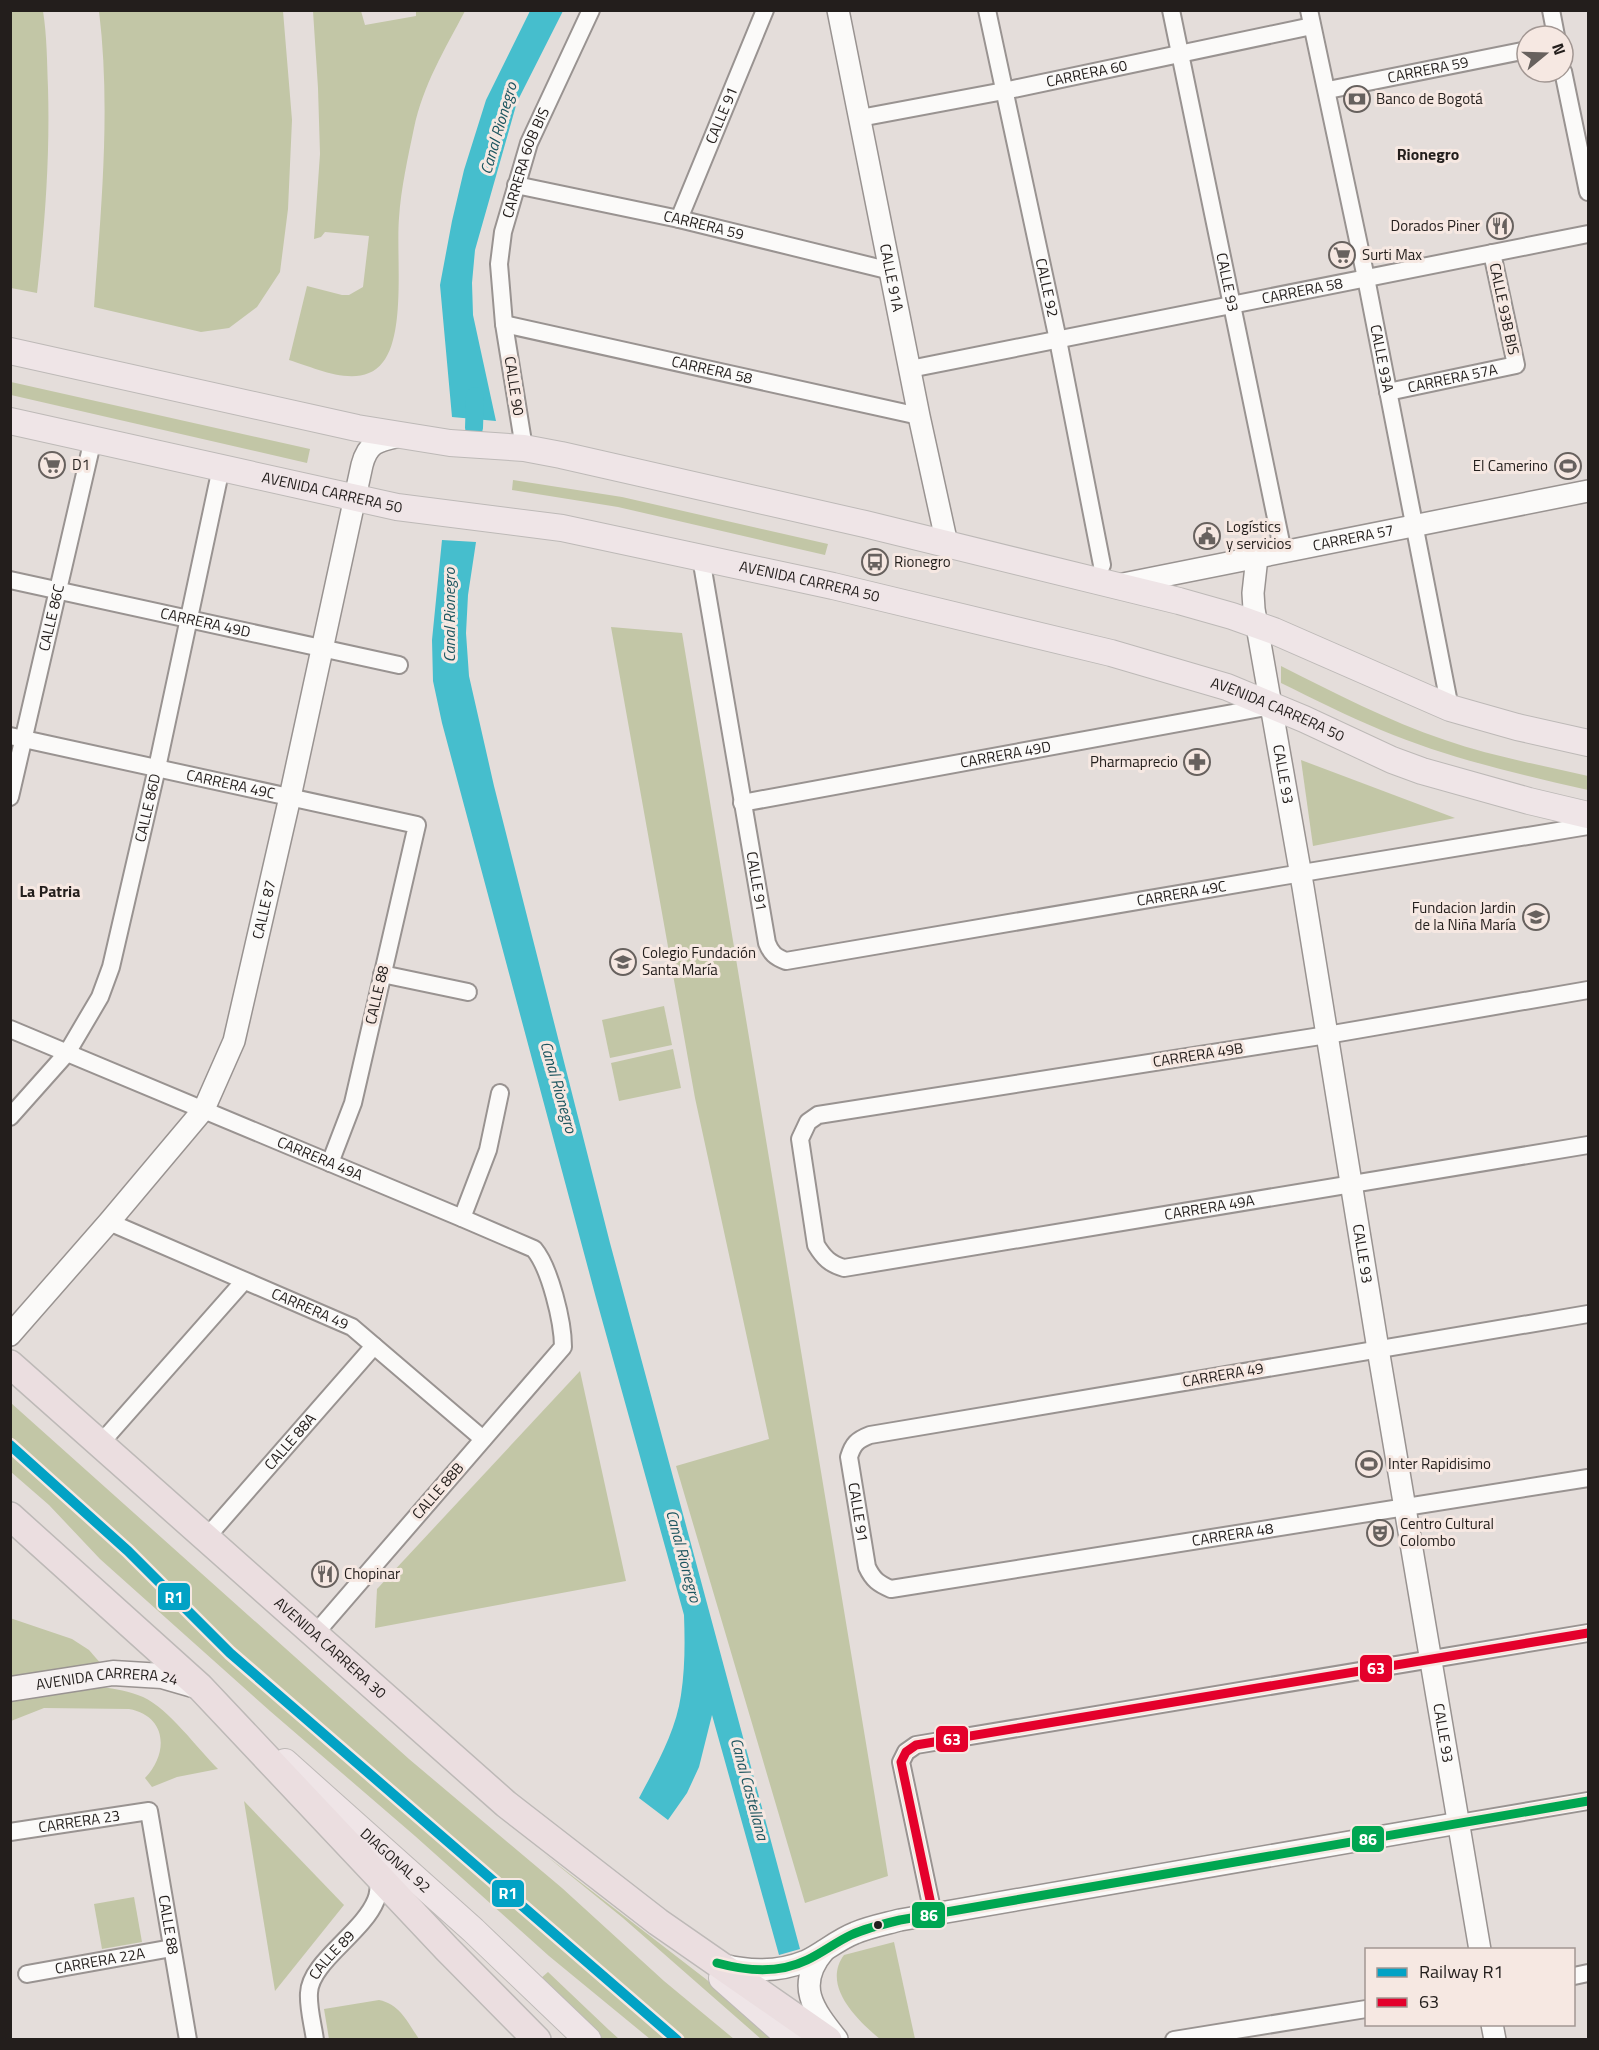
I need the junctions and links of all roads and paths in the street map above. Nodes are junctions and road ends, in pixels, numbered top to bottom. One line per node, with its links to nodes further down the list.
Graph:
1 (591, 10): 13 (street, CARRERA 60B BIS)
2 (765, 10): 15 (street, CALLE 91)
3 (838, 10): 12 (street, CALLE 91A)
4 (987, 10): 11 (street, CALLE 92)
5 (1171, 10): 8 (street, CALLE 93)
6 (1311, 18): 8 (street, CARRERA 60); 10 (street, CALLE 93A)
7 (1515, 52): 10 (street, CARRERA 59)
8 (1180, 55): 11 (street, CARRERA 60); 20 (street, CALLE 93)
9 (1566, 84): 14 (street)
10 (1328, 90): 19 (street, CALLE 93A)
11 (1004, 91): 12 (street, CARRERA 60); 22 (street, CALLE 92)
12 (860, 118): 18 (street, CALLE 91A)
13 (516, 185): 15 (street, CARRERA 59); 21 (street, CARRERA 60B BIS)
14 (1588, 192)
15 (679, 219): 18 (street, CARRERA 59)
16 (1588, 234): 17 (street, CARRERA 58)
17 (1492, 253): 19 (street, CARRERA 58); 24 (street, CALLE 93B BIS)
18 (891, 271): 25 (street, CALLE 91A)
19 (1366, 278): 20 (street, CARRERA 58); 26 (street, CALLE 93A)
20 (1233, 305): 22 (street, CARRERA 58); 37 (street, CALLE 93)
21 (504, 324): 27 (street, CARRERA 58); 31 (street, CALLE 90)
22 (1059, 340): 25 (street, CARRERA 58); 40 (street, CALLE 92)
23 (10, 351): 29 (main road)
24 (1516, 365): 26 (street, CARRERA 57A)
25 (910, 369): 27 (street, CALLE 91A)
26 (1389, 392): 35 (street, CALLE 93A)
27 (919, 416): 36 (street, CALLE 91A)
28 (10, 421): 30 (main road, AVENIDA CARRERA 50)
29 (400, 436): 31 (main road); 34 (street, CALLE 87)
30 (93, 439): 32 (main road, AVENIDA CARRERA 50); 43 (street, CALLE 86C)
31 (524, 448): 36 (main road)
32 (221, 468): 34 (main road, AVENIDA CARRERA 50); 44 (street, CALLE 86D)
33 (1588, 491): 35 (street, CARRERA 57)
34 (354, 499): 39 (main road, AVENIDA CARRERA 50); 46 (street, CALLE 87)
35 (1414, 526): 37 (street, CARRERA 57); 49 (street, CALLE 93A)
36 (947, 544): 42 (main road)
37 (1283, 552): 38 (street, CARRERA 57)
38 (1257, 557): 42 (street, CARRERA 57); 45 (street, CALLE 93)
39 (702, 558): 48 (main road, AVENIDA CARRERA 50); 55 (street, CALLE 91)
40 (1102, 566)
41 (10, 580): 43 (street, CARRERA 49D)
42 (1118, 585): 45 (main road)
43 (59, 590): 44 (street, CARRERA 49D); 50 (street, CALLE 86C)
44 (190, 619): 46 (street, CARRERA 49D); 52 (street, CALLE 86D)
45 (1257, 625): 48 (street, CALLE 93); 49 (main road)
46 (322, 649): 47 (street, CARRERA 49D); 54 (street, CALLE 87)
47 (399, 665)
48 (1271, 706): 55 (street, CARRERA 49D); 56 (main road, AVENIDA CARRERA 50); 59 (street, CALLE 93)
49 (1450, 708): 51 (main road)
50 (18, 737): 52 (street, CARRERA 49C); 53 (street, CALLE 86C)
51 (1588, 743)
52 (158, 768): 54 (street, CARRERA 49C); 66 (street, CALLE 86D)
53 (10, 797)
54 (290, 797): 57 (street, CARRERA 49C); 68 (street, CALLE 87)
55 (742, 803): 60 (street, CALLE 91)
56 (1588, 815)
57 (417, 825): 61 (street, CALLE 88)
58 (1588, 826): 59 (street, CARRERA 49C)
59 (1300, 873): 60 (street, CARRERA 49C); 65 (street, CALLE 93)
60 (776, 958)
61 (382, 974): 63 (street); 71 (street, CALLE 88)
62 (1588, 990): 65 (street, CARRERA 49B)
63 (468, 992)
64 (10, 1029): 66 (street, CARRERA 49A)
65 (1327, 1035): 72 (street, CALLE 93); 75 (street, CARRERA 49B)
66 (67, 1053): 68 (street, CARRERA 49A); 69 (street, CALLE 86D)
67 (500, 1093): 73 (street)
68 (204, 1109): 71 (street, CARRERA 49A); 74 (street, CALLE 87)
69 (10, 1117)
70 (1588, 1145): 72 (street, CARRERA 49A)
71 (330, 1163): 73 (street, CARRERA 49A)
72 (1352, 1185): 75 (street, CARRERA 49A); 81 (street, CALLE 93)
73 (462, 1218): 80 (street, CARRERA 49A)
74 (109, 1222): 76 (street, CARRERA 49); 78 (street, CALLE 87)
75 (832, 1265)
76 (244, 1281): 79 (street, CARRERA 49); 85 (street)
77 (1588, 1314): 81 (street, CARRERA 49)
78 (10, 1335)
79 (374, 1346): 83 (street, CARRERA 49); 89 (street, CALLE 88A)
80 (563, 1347): 83 (street, CALLE 88B)
81 (1378, 1349): 84 (street, CARRERA 49); 87 (street, CALLE 93)
82 (10, 1364): 85 (highway, AVENIDA CARRERA 30)
83 (483, 1439): 92 (street, CALLE 88B)
84 (859, 1439): 90 (street, CALLE 91)
85 (100, 1444): 89 (highway, AVENIDA CARRERA 30)
86 (1588, 1478): 87 (street, CARRERA 48)
87 (1405, 1507): 90 (street, CARRERA 48); 93 (street, CALLE 93)
88 (10, 1516): 94 (highway)
89 (206, 1538): 92 (highway, AVENIDA CARRERA 30)
90 (879, 1584)
91 (1588, 1633): 93 (street)
92 (314, 1635): 102 (highway, AVENIDA CARRERA 30)
93 (1431, 1659): 98 (street, CALLE 93); 101 (street)
94 (200, 1686): 95 (main road, AVENIDA CARRERA 24); 100 (highway); 114 (main road, DIAGONAL 92)
95 (10, 1689)
96 (1588, 1801): 98 (street)
97 (148, 1811): 99 (street, CARRERA 23); 103 (street, CALLE 88)
98 (1459, 1823): 101 (street); 104 (street, CALLE 93)
99 (10, 1832)
100 (379, 1877): 109 (highway); 111 (street, CALLE 89)
101 (933, 1914): 105 (street)
102 (658, 1922): 106 (highway, AVENIDA CARRERA 30); 115 (main road, AVENIDA CARRERA 30)
103 (172, 1948): 107 (street, CARRERA 22A); 110 (street, CALLE 88)
104 (1480, 1948)
105 (826, 1950): 106 (street); 117 (street)
106 (717, 1963): 116 (highway, AVENIDA CARRERA 30)
107 (27, 1974)
108 (1365, 2009): 118 (street)
109 (509, 2012): 112 (street); 113 (highway)
110 (188, 2040)
111 (315, 2040)
112 (516, 2040)
113 (537, 2040)
114 (588, 2040)
115 (792, 2040)
116 (828, 2040)
117 (837, 2040)
118 (1174, 2040)

